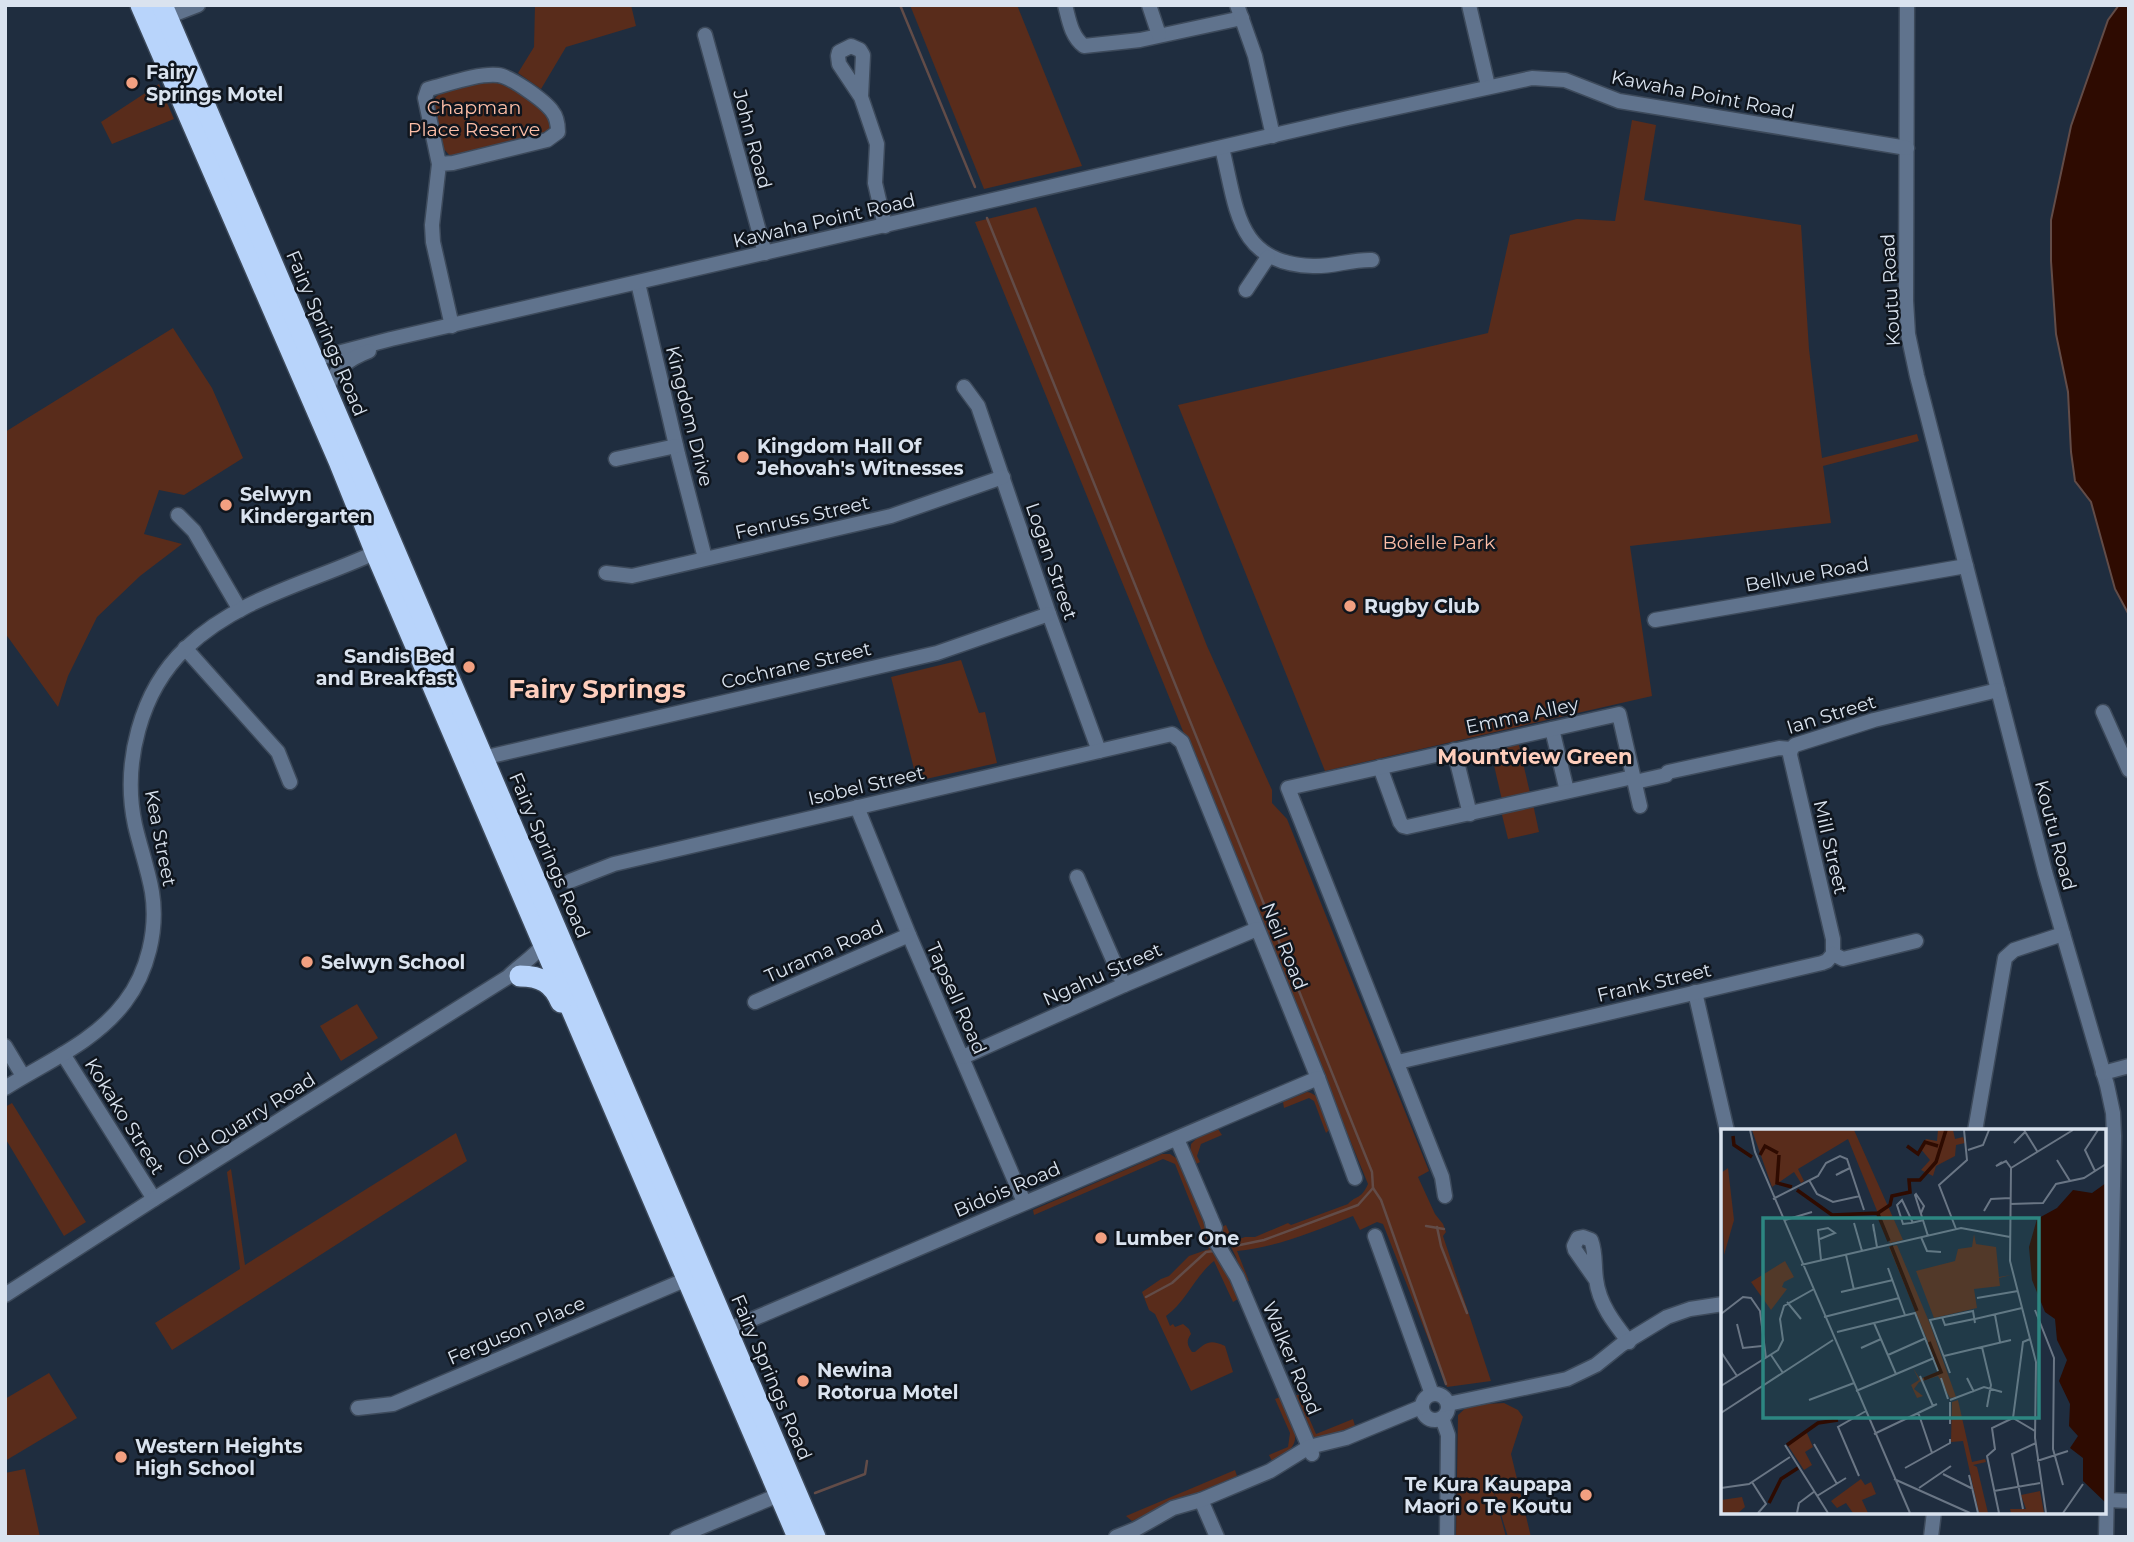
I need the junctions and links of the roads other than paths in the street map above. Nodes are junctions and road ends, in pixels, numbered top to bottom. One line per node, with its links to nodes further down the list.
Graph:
1 (141, 5): 13 (highway, Fairy Springs Road)
2 (198, 5): 7 (street)
3 (1065, 5): 10 (street)
4 (1149, 5): 10 (street)
5 (1469, 5): 11 (street)
6 (1907, 5): 16 (street)
7 (165, 11): 13 (highway); 18 (highway, Fairy Springs Road)
8 (1240, 12): 10 (street); 14 (street)
9 (705, 35): 20 (street, John Road)
10 (1159, 35)
11 (1488, 86): 14 (street, Kawaha Point Road); 16 (street, Kawaha Point Road)
12 (861, 97): 19 (street)
13 (184, 107): 18 (highway, Fairy Springs Road)
14 (1269, 137): 15 (street, Kawaha Point Road)
15 (1222, 148): 19 (street, Kawaha Point Road); 21 (street)
16 (1907, 149): 36 (street, Koutu Road)
17 (439, 164): 17 (street); 25 (street)
18 (234, 198): 27 (highway, Fairy Springs Road)
19 (885, 226): 20 (street, Kawaha Point Road)
20 (765, 253): 23 (street, Kawaha Point Road)
21 (1268, 257): 22 (street); 24 (street)
22 (1372, 260)
23 (638, 282): 25 (street, Kawaha Point Road); 30 (street, Kingdom Drive)
24 (1247, 290)
25 (452, 326): 26 (street, Kawaha Point Road)
26 (391, 339): 27 (street, Kawaha Point Road); 29 (street, Kawaha Point Road)
27 (306, 362): 29 (highway, Fairy Springs Road); 34 (highway, Fairy Springs Road)
28 (964, 387): 32 (street, Logan Street)
29 (326, 389): 34 (highway, Fairy Springs Road)
30 (676, 446): 31 (street); 35 (street, Kingdom Drive)
31 (616, 459)
32 (1003, 477): 35 (street, Fenruss Street); 39 (street, Logan Street)
33 (177, 515): 38 (street)
34 (384, 549): 38 (street, Kea Street); 49 (highway, Fairy Springs Road)
35 (705, 558): 37 (street, Fenruss Street)
36 (1966, 566): 40 (street, Bellvue Road); 42 (street, Koutu Road)
37 (606, 573)
38 (240, 610): 41 (street, Kea Street)
39 (1049, 614): 48 (street, Logan Street); 49 (street, Cochrane Street)
40 (1655, 620)
41 (186, 648): 53 (street); 73 (street, Kea Street)
42 (1998, 690): 46 (street, Ian Street); 62 (street, Koutu Road)
43 (2103, 712): 51 (street)
44 (1552, 729): 47 (street, Emma Alley); 52 (street, Emma Alley); 54 (street)
45 (1172, 734): 48 (street, Isobel Street); 61 (street, Neil Road)
46 (1791, 749): 52 (street, Ian Street); 66 (street, Mill Street)
47 (1454, 750): 50 (street, Emma Alley); 57 (street)
48 (1099, 751): 56 (street, Isobel Street)
49 (475, 760): 59 (highway, Fairy Springs Road); 65 (highway, Fairy Springs Road)
50 (1380, 767): 57 (street, Ian Street); 75 (street, Emma Alley)
51 (2129, 770)
52 (1634, 780): 54 (street, Ian Street); 55 (street)
53 (290, 782)
54 (1567, 791): 57 (street, Ian Street)
55 (1640, 806)
56 (857, 807): 60 (street, Isobel Street); 63 (street, Tapsell Road)
57 (1470, 814)
58 (1077, 877): 68 (street)
59 (535, 880): 65 (highway); 71 (highway, Fairy Springs Road)
60 (570, 881)
61 (1257, 929): 68 (street, Ngahu Street); 80 (street, Neil Road)
62 (2063, 934): 78 (street, Koutu Road); 84 (street)
63 (909, 935): 70 (street, Turama Road); 74 (street, Tapsell Road)
64 (1916, 941): 66 (street, Frank Street)
65 (543, 949): 67 (street, Old Quarry Road); 71 (highway); 77 (highway, Fairy Springs Road)
66 (1833, 954): 69 (street, Frank Street)
67 (514, 977): 77 (highway); 89 (street, Old Quarry Road)
68 (1124, 985): 74 (street, Ngahu Street)
69 (1695, 992): 75 (street, Frank Street); 83 (street)
70 (755, 1002)
71 (604, 1040): 82 (highway, Fairy Springs Road)
72 (5, 1046): 79 (street)
73 (63, 1054): 79 (street, Kea Street); 89 (street, Kokako Street)
74 (963, 1057): 90 (street, Tapsell Road)
75 (1398, 1062): 88 (street)
76 (2129, 1066): 78 (street)
77 (597, 1068): 86 (highway, Fairy Springs Road)
78 (2103, 1073): 105 (street, Koutu Road)
79 (23, 1076): 81 (street, Kea Street)
80 (1318, 1078): 85 (street, Bidois Road); 87 (street, Neil Road)
81 (5, 1088)
82 (624, 1088): 86 (highway); 92 (highway, Fairy Springs Road)
83 (1727, 1129)
84 (1975, 1129)
85 (1177, 1139): 90 (street, Bidois Road); 102 (street, Walker Road)
86 (631, 1147): 92 (highway, Fairy Springs Road)
87 (1354, 1178)
88 (1445, 1196)
89 (155, 1199): 94 (street, Old Quarry Road)
90 (1024, 1202): 96 (street, Bidois Road)
91 (1376, 1236): 98 (street)
92 (695, 1275): 96 (highway, Fairy Springs Road); 100 (street, Ferguson Place)
93 (1596, 1280): 97 (street)
94 (5, 1294)
95 (1721, 1304): 97 (street)
96 (720, 1333): 103 (highway, Fairy Springs Road)
97 (1629, 1342): 101 (street)
98 (1432, 1394): 99 (street); 101 (street)
99 (1421, 1407): 101 (street); 102 (street)
100 (358, 1408)
101 (1445, 1411): 113 (street)
102 (1311, 1450): 104 (street)
103 (787, 1492): 108 (street); 109 (highway, Fairy Springs Road); 110 (highway, Fairy Springs Road)
104 (1201, 1500): 111 (street); 112 (street)
105 (2107, 1500): 106 (street); 115 (street, Koutu Road)
106 (2129, 1501)
107 (1934, 1514): 114 (street)
108 (677, 1537)
109 (797, 1537)
110 (815, 1537)
111 (1116, 1537)
112 (1217, 1537)
113 (1447, 1537)
114 (1931, 1537)
115 (2106, 1537)

